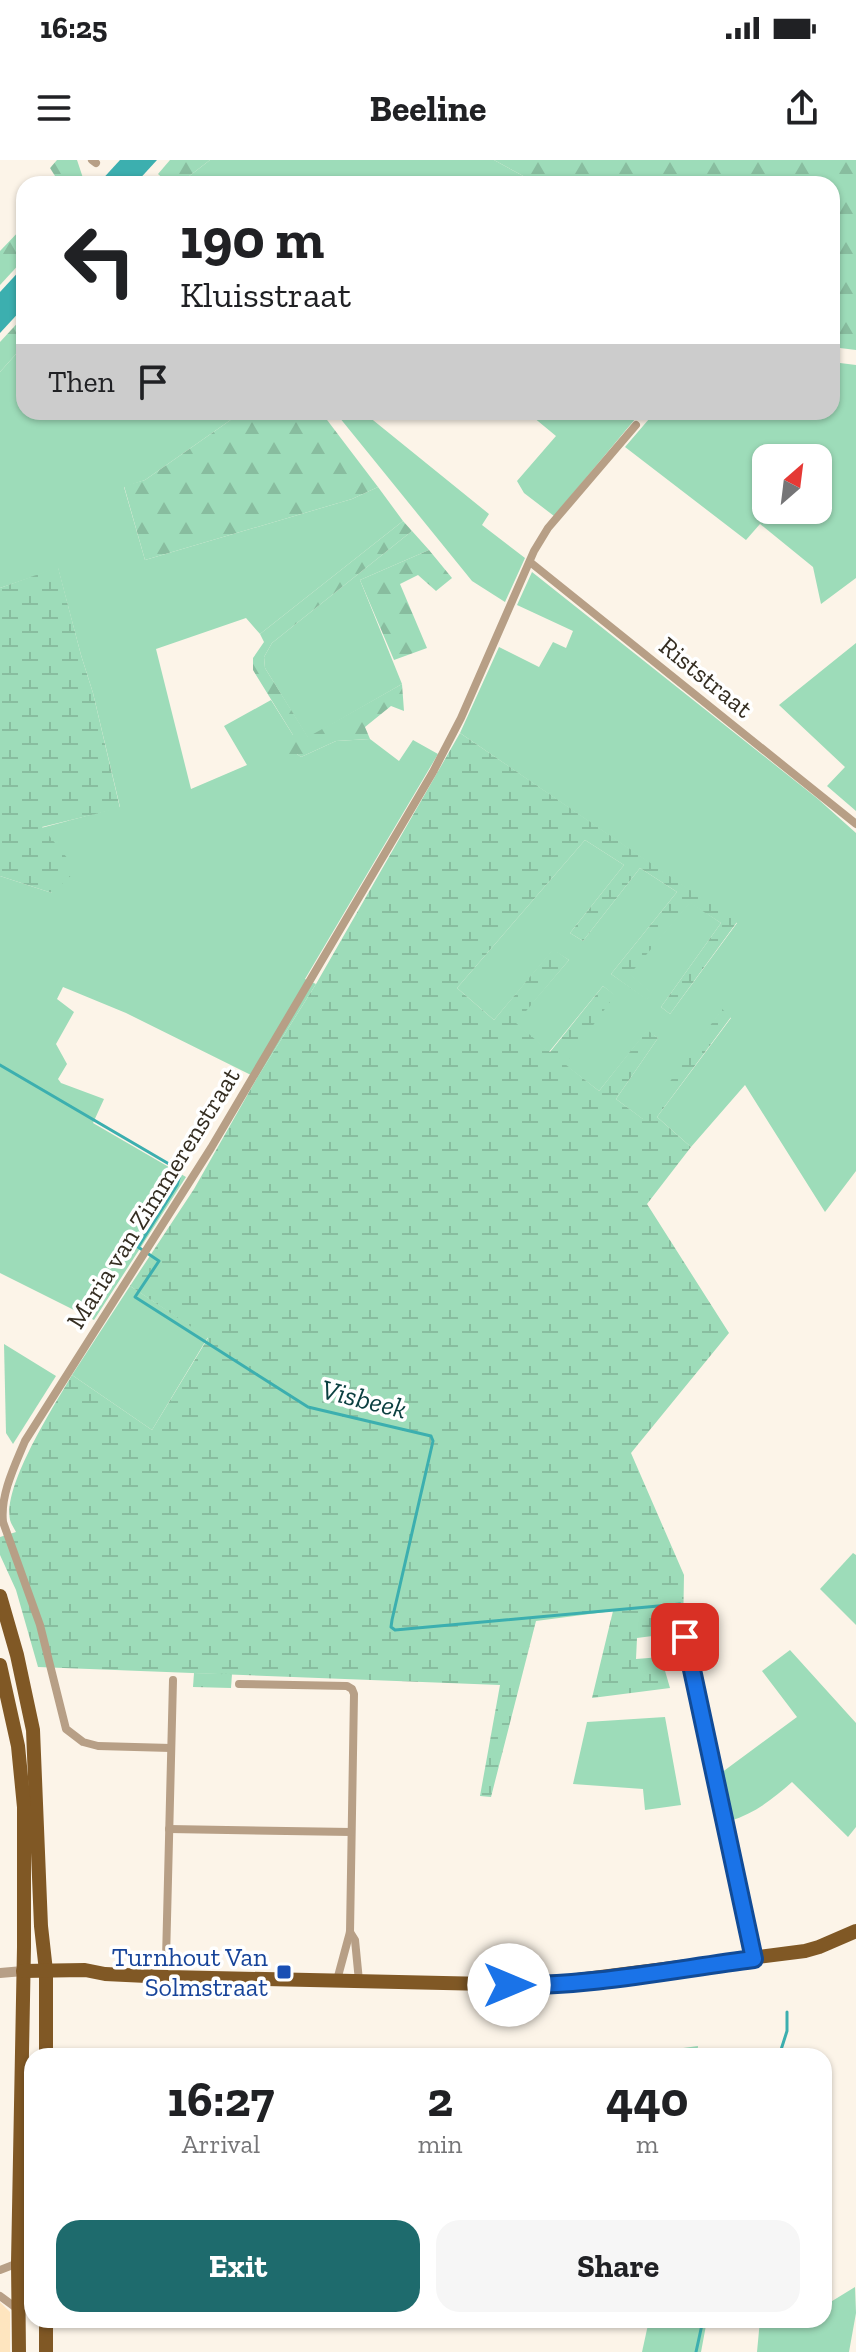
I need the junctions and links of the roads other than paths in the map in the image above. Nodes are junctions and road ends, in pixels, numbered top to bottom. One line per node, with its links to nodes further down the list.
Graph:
1 (636, 425): 2 (street)
2 (530, 562): 3 (street, Riststraat); 9 (street, Maria van Zimmerenstraat)
3 (856, 824)
4 (0, 1596): 17 (main road)
5 (685, 1637): 15 (street)
6 (0, 1665): 16 (main road)
7 (173, 1680): 9 (street)
8 (239, 1684): 11 (street)
9 (171, 1748): 10 (street)
10 (169, 1829): 11 (street); 14 (street)
11 (351, 1832): 13 (street)
12 (856, 1931): 15 (main road)
13 (350, 1932): 19 (street); 20 (street)
14 (166, 1959)
15 (754, 1959): 20 (main road)
16 (23, 1971): 17 (main road); 18 (street); 22 (main road)
17 (46, 1971): 19 (main road); 21 (main road)
18 (0, 1973)
19 (337, 1980): 20 (main road)
20 (359, 1981)
21 (46, 2048)
22 (18, 2263): 23 (street); 25 (main road)
23 (0, 2270)
24 (0, 2296): 25 (street)
25 (19, 2310): 27 (main road)
26 (46, 2328): 28 (main road)
27 (19, 2352)
28 (46, 2352)

